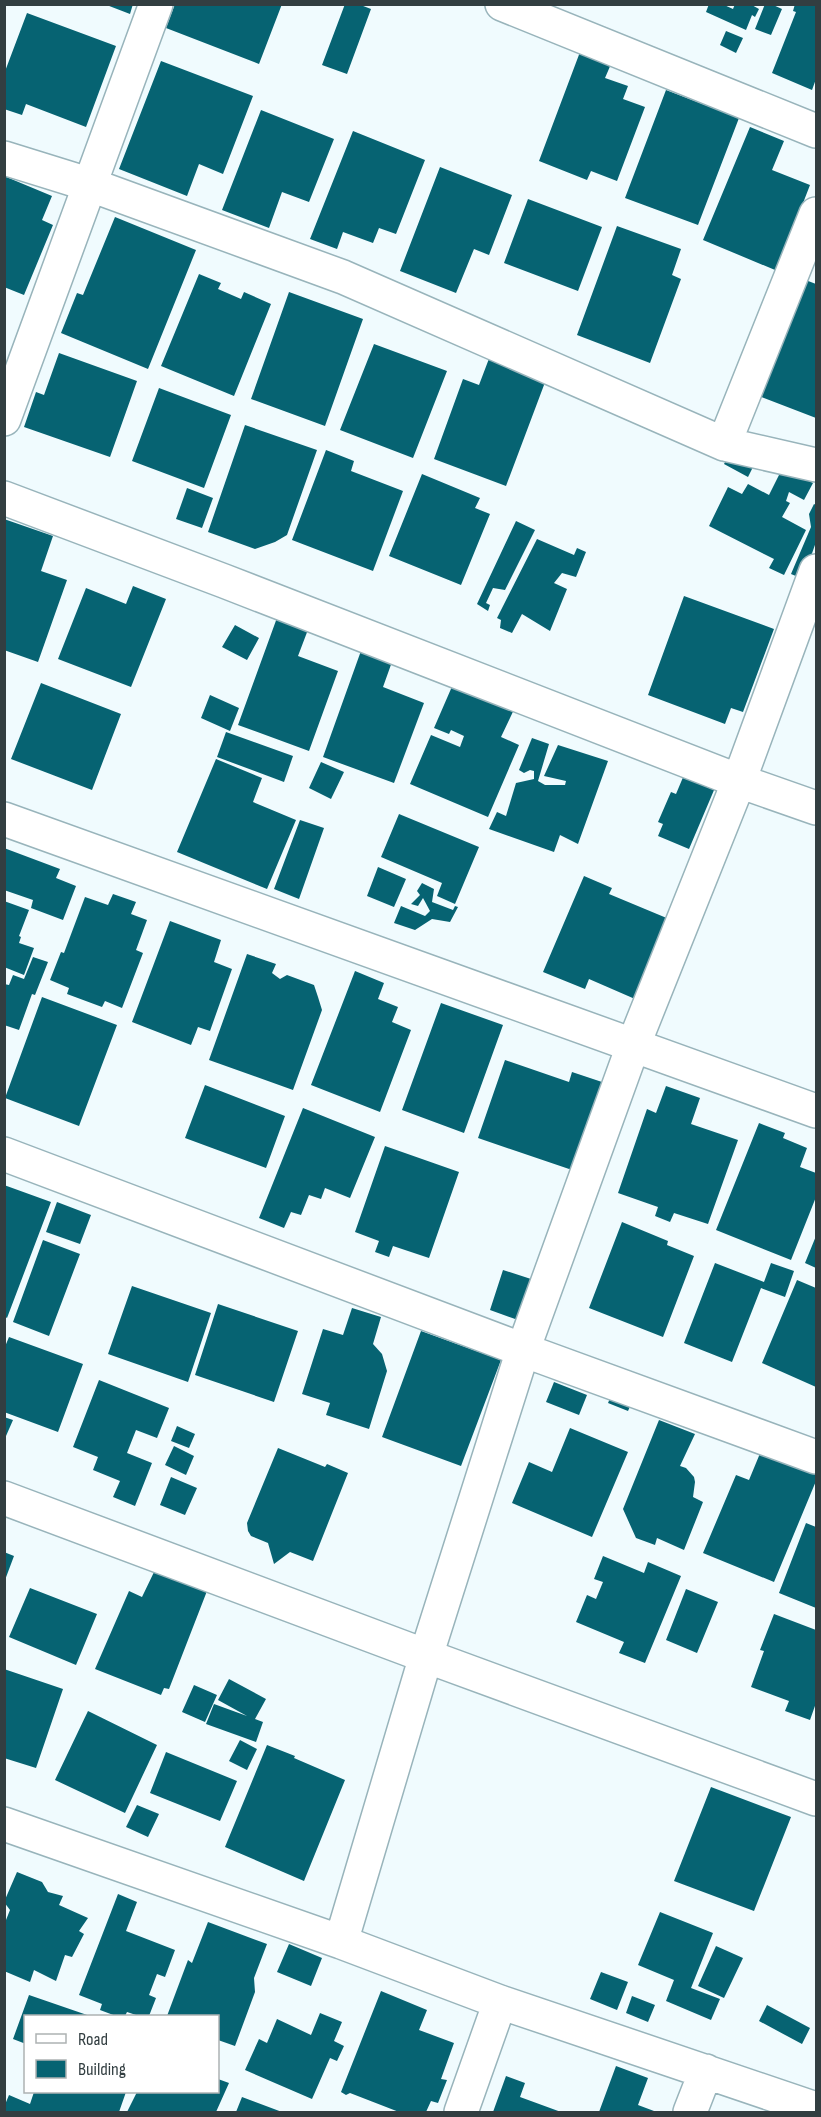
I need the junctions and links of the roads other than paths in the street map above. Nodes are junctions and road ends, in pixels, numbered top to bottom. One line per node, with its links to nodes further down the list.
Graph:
1 (156, 4): 5 (street)
2 (502, 4): 3 (street)
3 (816, 131)
4 (4, 158): 5 (street)
5 (91, 185): 7 (street); 8 (street)
6 (816, 214): 8 (street)
7 (4, 419)
8 (724, 444): 9 (street)
9 (816, 465)
10 (4, 498): 12 (street)
11 (816, 570): 12 (street)
12 (739, 781): 13 (street); 15 (street)
13 (816, 808)
14 (4, 819): 15 (street)
15 (633, 1046): 16 (street); 18 (street)
16 (816, 1111)
17 (4, 1154): 18 (street)
18 (523, 1350): 19 (street); 21 (street)
19 (816, 1457)
20 (4, 1498): 21 (street)
21 (426, 1656): 22 (street); 24 (street)
22 (816, 1798)
23 (4, 1824): 24 (street)
24 (341, 1942): 25 (street)
25 (500, 2002): 26 (street); 28 (street)
26 (706, 2071): 27 (street); 29 (street)
27 (816, 2109)
28 (461, 2112)
29 (690, 2112)

